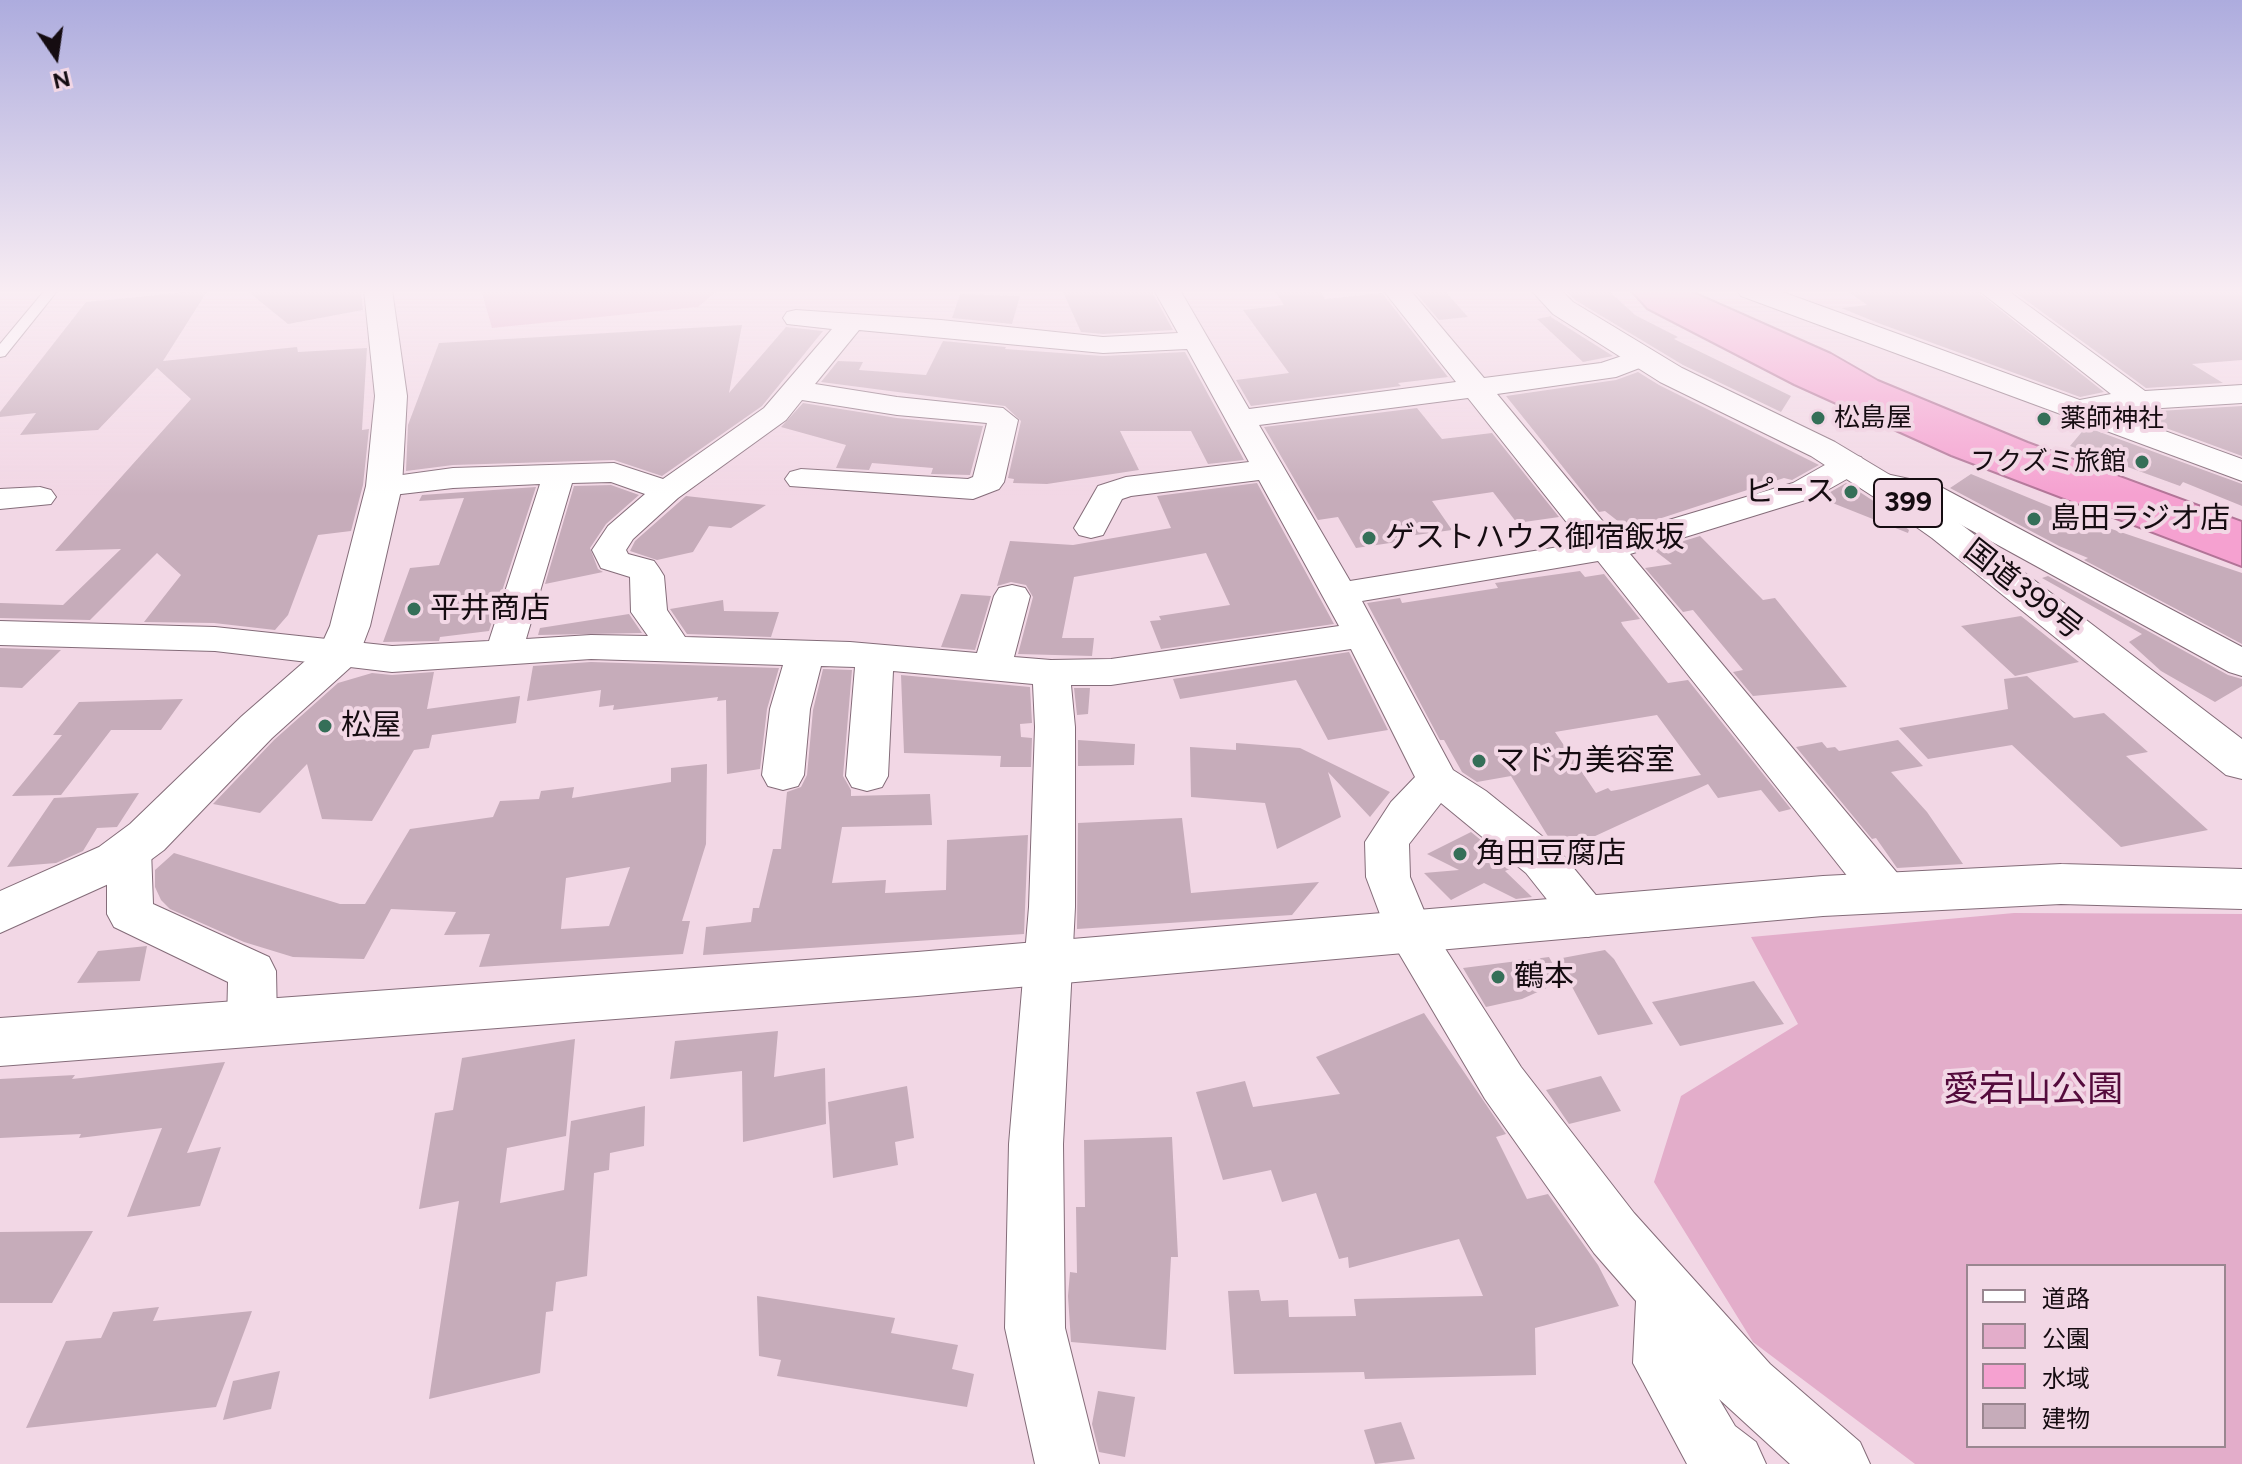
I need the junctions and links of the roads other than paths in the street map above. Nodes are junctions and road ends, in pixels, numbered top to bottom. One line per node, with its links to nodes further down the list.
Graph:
1 (386, 358): 19 (main road)
2 (822, 358): 9 (street)
3 (1205, 358): 13 (street)
4 (1454, 358): 8 (street)
5 (1640, 358): 8 (street); 16 (main road, 国道399号 / 399)
6 (1936, 358): 12 (main road)
7 (2082, 358): 11 (street)
8 (1479, 388): 13 (street); 24 (street)
9 (796, 390): 18 (street); 20 (street)
10 (2242, 395): 11 (street)
11 (2138, 400): 12 (street)
12 (2074, 409): 15 (main road)
13 (1240, 419): 14 (street)
14 (1269, 469): 23 (street); 25 (street)
15 (2242, 471)
16 (1863, 473): 24 (street); 34 (street); 37 (main road, 国道399号 / 399)
17 (559, 474): 19 (street); 20 (street); 30 (street)
18 (801, 479)
19 (384, 486): 32 (main road)
20 (667, 491): 29 (street)
21 (40, 497): 22 (street)
22 (0, 499)
23 (1091, 528)
24 (1609, 549): 25 (street); 43 (street)
25 (1340, 594): 28 (street)
26 (1012, 596): 35 (street)
27 (0, 633): 32 (street)
28 (1362, 635): 36 (street); 40 (street)
29 (673, 650): 30 (street); 31 (street)
30 (504, 651): 32 (street)
31 (805, 653): 33 (street); 38 (street)
32 (338, 655): 41 (main road)
33 (875, 656): 35 (street); 39 (street)
34 (2242, 663)
35 (992, 668): 36 (street)
36 (1051, 673): 47 (street)
37 (2242, 763)
38 (783, 775)
39 (867, 776)
40 (1437, 780): 45 (street); 46 (street)
41 (129, 850): 44 (main road); 48 (street)
42 (2242, 889): 43 (main road)
43 (1887, 893): 45 (main road)
44 (0, 913)
45 (1588, 918): 46 (main road)
46 (1410, 933): 47 (main road); 50 (street)
47 (1047, 964): 48 (main road); 51 (street)
48 (252, 1024): 49 (main road)
49 (0, 1042)
50 (1665, 1291): 52 (street); 53 (street)
51 (1067, 1464)
52 (1734, 1464)
53 (1838, 1464)

